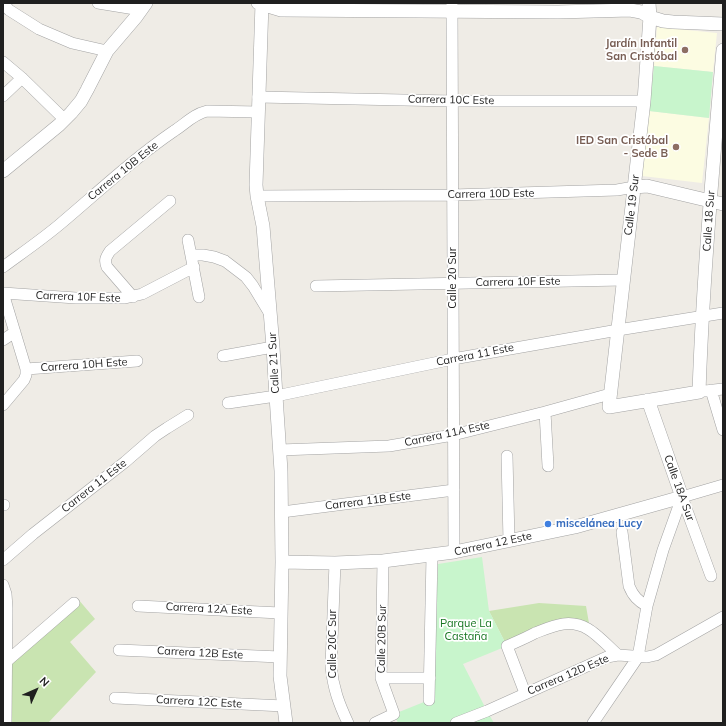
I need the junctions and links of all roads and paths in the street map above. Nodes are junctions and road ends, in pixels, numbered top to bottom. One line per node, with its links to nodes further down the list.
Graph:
1 (3, 3): 9 (street)
2 (98, 3): 4 (street)
3 (261, 3): 5 (street); 14 (street, Calle 21 Sur)
4 (146, 5): 9 (street)
5 (452, 7): 6 (street); 15 (street, Calle 20 Sur)
6 (558, 7): 7 (street)
7 (650, 7): 8 (street); 16 (street, Calle 19 Sur)
8 (723, 24)
9 (107, 50): 18 (street)
10 (723, 50): 23 (street, Calle 18 Sur)
11 (3, 62): 12 (street)
12 (22, 78): 13 (street); 18 (street)
13 (3, 96)
14 (258, 97): 15 (street, Carrera 10C Este); 17 (street, Calle 21 Sur)
15 (452, 101): 16 (street, Carrera 10C Este); 21 (street, Calle 20 Sur)
16 (644, 101): 20 (street, Calle 19 Sur)
17 (258, 112): 22 (street, Calle 21 Sur); 28 (street, Carrera 10B Este)
18 (64, 119): 19 (street)
19 (3, 171)
20 (634, 187): 21 (street, Carrera 10D Este); 23 (street, Carrera 10D Este); 30 (street, Calle 19 Sur)
21 (452, 195): 22 (street, Carrera 10D Este); 31 (street, Calle 20 Sur)
22 (257, 196): 37 (street, Calle 21 Sur)
23 (710, 200): 25 (street, Carrera 10D Este); 38 (street, Calle 18 Sur)
24 (170, 201): 34 (street)
25 (723, 204)
26 (188, 240): 27 (street)
27 (191, 255): 29 (street); 37 (street)
28 (3, 267)
29 (194, 267): 34 (street, Carrera 10F Este); 35 (street)
30 (623, 280): 31 (street, Carrera 10F Este); 39 (street, Calle 19 Sur)
31 (452, 283): 32 (street, Carrera 10F Este); 44 (street, Calle 20 Sur)
32 (316, 286)
33 (3, 293): 34 (street, Carrera 10F Este); 40 (street)
34 (133, 297)
35 (199, 297)
36 (723, 313): 38 (street, Carrera 11 Este)
37 (271, 316): 42 (street, Calle 21 Sur)
38 (702, 316): 39 (street, Carrera 11 Este); 48 (street, Calle 18 Sur)
39 (618, 330): 44 (street, Carrera 11 Este); 50 (street, Calle 19 Sur)
40 (15, 332): 41 (street); 46 (street)
41 (3, 340)
42 (274, 347): 43 (street); 49 (street, Calle 21 Sur)
43 (223, 356)
44 (453, 359): 49 (street, Carrera 11 Este); 57 (street, Calle 20 Sur)
45 (137, 361): 46 (street, Carrera 10H Este)
46 (26, 369): 53 (street, Carrera 10H Este)
47 (723, 388): 48 (street, Carrera 11A Este)
48 (705, 391): 51 (street, Carrera 11A Este); 56 (street, Calle 18 Sur)
49 (276, 396): 52 (street, Carrera 11 Este); 58 (street, Calle 21 Sur)
50 (610, 400): 51 (street, Carrera 11A Este); 54 (street, Carrera 11A Este)
51 (648, 400): 63 (street, Calle 18A Sur)
52 (228, 403)
53 (3, 405)
54 (545, 412): 57 (street, Carrera 11A Este); 60 (street)
55 (188, 415): 69 (street, Carrera 11 Este)
56 (723, 430)
57 (453, 435): 58 (street, Carrera 11A Este); 62 (street, Calle 20 Sur)
58 (280, 450): 64 (street, Calle 21 Sur)
59 (507, 456): 66 (street)
60 (548, 466)
61 (723, 485): 63 (street, Carrera 12 Este)
62 (454, 490): 64 (street, Carrera 11B Este); 67 (street, Calle 20 Sur)
63 (682, 497): 66 (street, Carrera 12 Este); 73 (street, Calle 18A Sur); 77 (street)
64 (282, 512): 70 (street, Calle 21 Sur)
65 (622, 532): 77 (street)
66 (509, 541): 67 (street, Carrera 12 Este)
67 (454, 552): 68 (street, Carrera 12 Este)
68 (432, 556): 71 (street, Carrera 12 Este); 86 (street)
69 (3, 560)
70 (282, 562): 72 (street, Carrera 12 Este); 78 (street, Calle 21 Sur)
71 (383, 562): 72 (street, Carrera 12 Este); 85 (street, Calle 20B Sur)
72 (335, 563): 93 (street, Calle 20C Sur)
73 (711, 576)
74 (3, 586): 84 (street)
75 (74, 603): 84 (street)
76 (138, 606): 78 (street, Carrera 12A Este)
77 (647, 606): 83 (street)
78 (280, 613): 82 (street, Calle 21 Sur)
79 (723, 617): 83 (street, Carrera 12D Este)
80 (119, 650): 82 (street, Carrera 12B Este)
81 (618, 655): 83 (street, Carrera 12D Este); 87 (street, Carrera 12D Este); 87 (street)
82 (280, 657): 90 (street, Calle 21 Sur)
83 (638, 657): 96 (street)
84 (7, 661): 91 (street)
85 (381, 678): 86 (street); 94 (street, Calle 20B Sur)
86 (430, 678): 89 (street)
87 (525, 693): 95 (street, Carrera 12D Este)
88 (115, 698): 90 (street, Carrera 12C Este)
89 (429, 700)
90 (284, 706): 92 (street, Calle 21 Sur)
91 (6, 723)
92 (286, 723)
93 (348, 723)
94 (376, 723)
95 (456, 723)
96 (593, 723)

